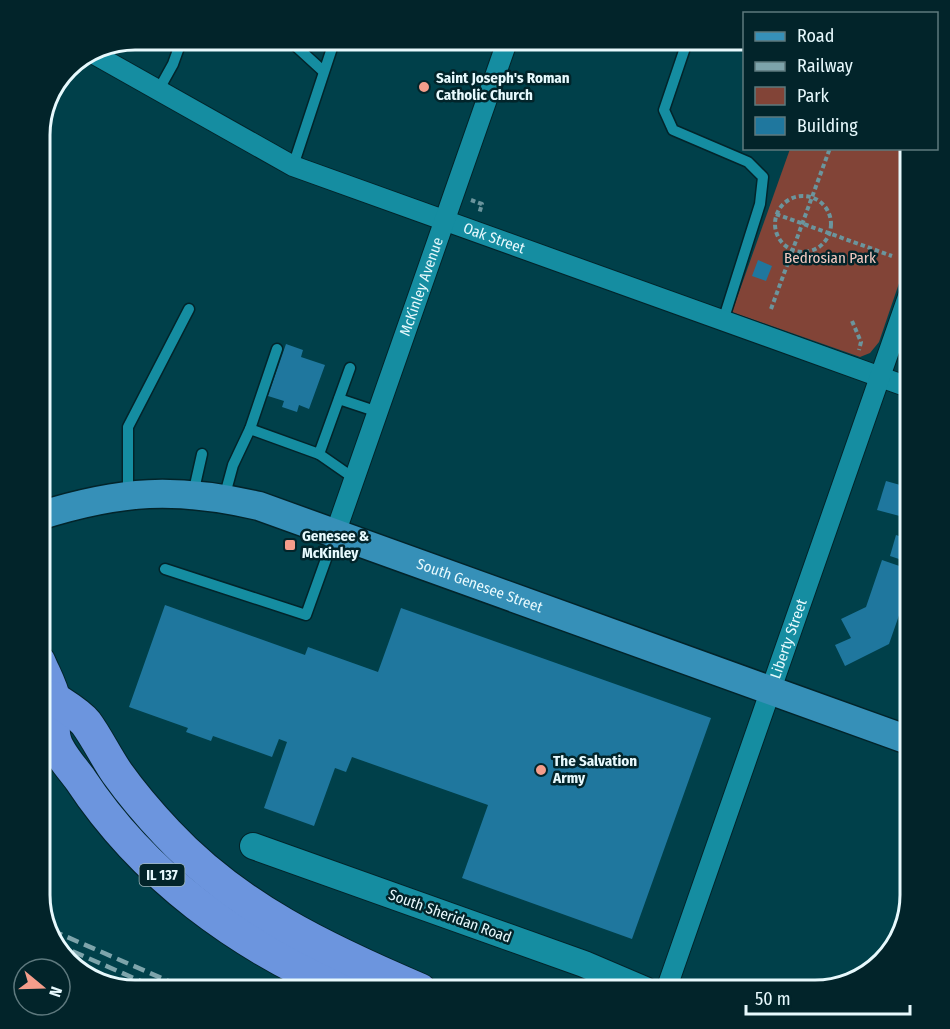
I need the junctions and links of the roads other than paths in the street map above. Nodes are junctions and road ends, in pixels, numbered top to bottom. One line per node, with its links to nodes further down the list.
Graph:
1 (179, 50): 8 (lane)
2 (300, 50): 7 (lane)
3 (331, 50): 7 (lane)
4 (504, 50): 10 (street, McKinley Avenue)
5 (684, 50): 13 (lane)
6 (100, 57): 8 (street, Oak Street)
7 (323, 71): 9 (lane)
8 (158, 91): 9 (street, Oak Street)
9 (293, 166): 10 (street, Oak Street)
10 (444, 220): 13 (street, Oak Street); 19 (street, McKinley Avenue)
11 (189, 309): 25 (lane)
12 (900, 319): 16 (street, Liberty Street)
13 (723, 321): 16 (street, Oak Street)
14 (277, 350): 20 (lane)
15 (350, 368): 18 (lane)
16 (879, 377): 17 (street, Oak Street); 31 (street, Liberty Street)
17 (900, 384)
18 (339, 399): 19 (lane); 22 (lane)
19 (378, 412): 23 (street, McKinley Avenue)
20 (250, 429): 22 (lane); 26 (lane)
21 (202, 454): 24 (lane)
22 (319, 454): 23 (lane)
23 (355, 479): 28 (street, McKinley Avenue)
24 (193, 494): 25 (main road, South Genesee Street); 26 (main road, South Genesee Street)
25 (128, 495): 27 (main road, South Genesee Street)
26 (224, 498): 28 (main road, South Genesee Street)
27 (50, 513)
28 (335, 534): 29 (lane); 31 (main road, South Genesee Street)
29 (165, 569)
30 (50, 688): 32 (highway, IL 137)
31 (771, 691): 33 (main road, South Genesee Street); 38 (street, Liberty Street)
32 (54, 698): 35 (highway, IL 137); 36 (highway, IL 137)
33 (900, 737)
34 (253, 846): 37 (street, South Sheridan Road)
35 (324, 980)
36 (398, 980)
37 (622, 980)
38 (670, 980)

